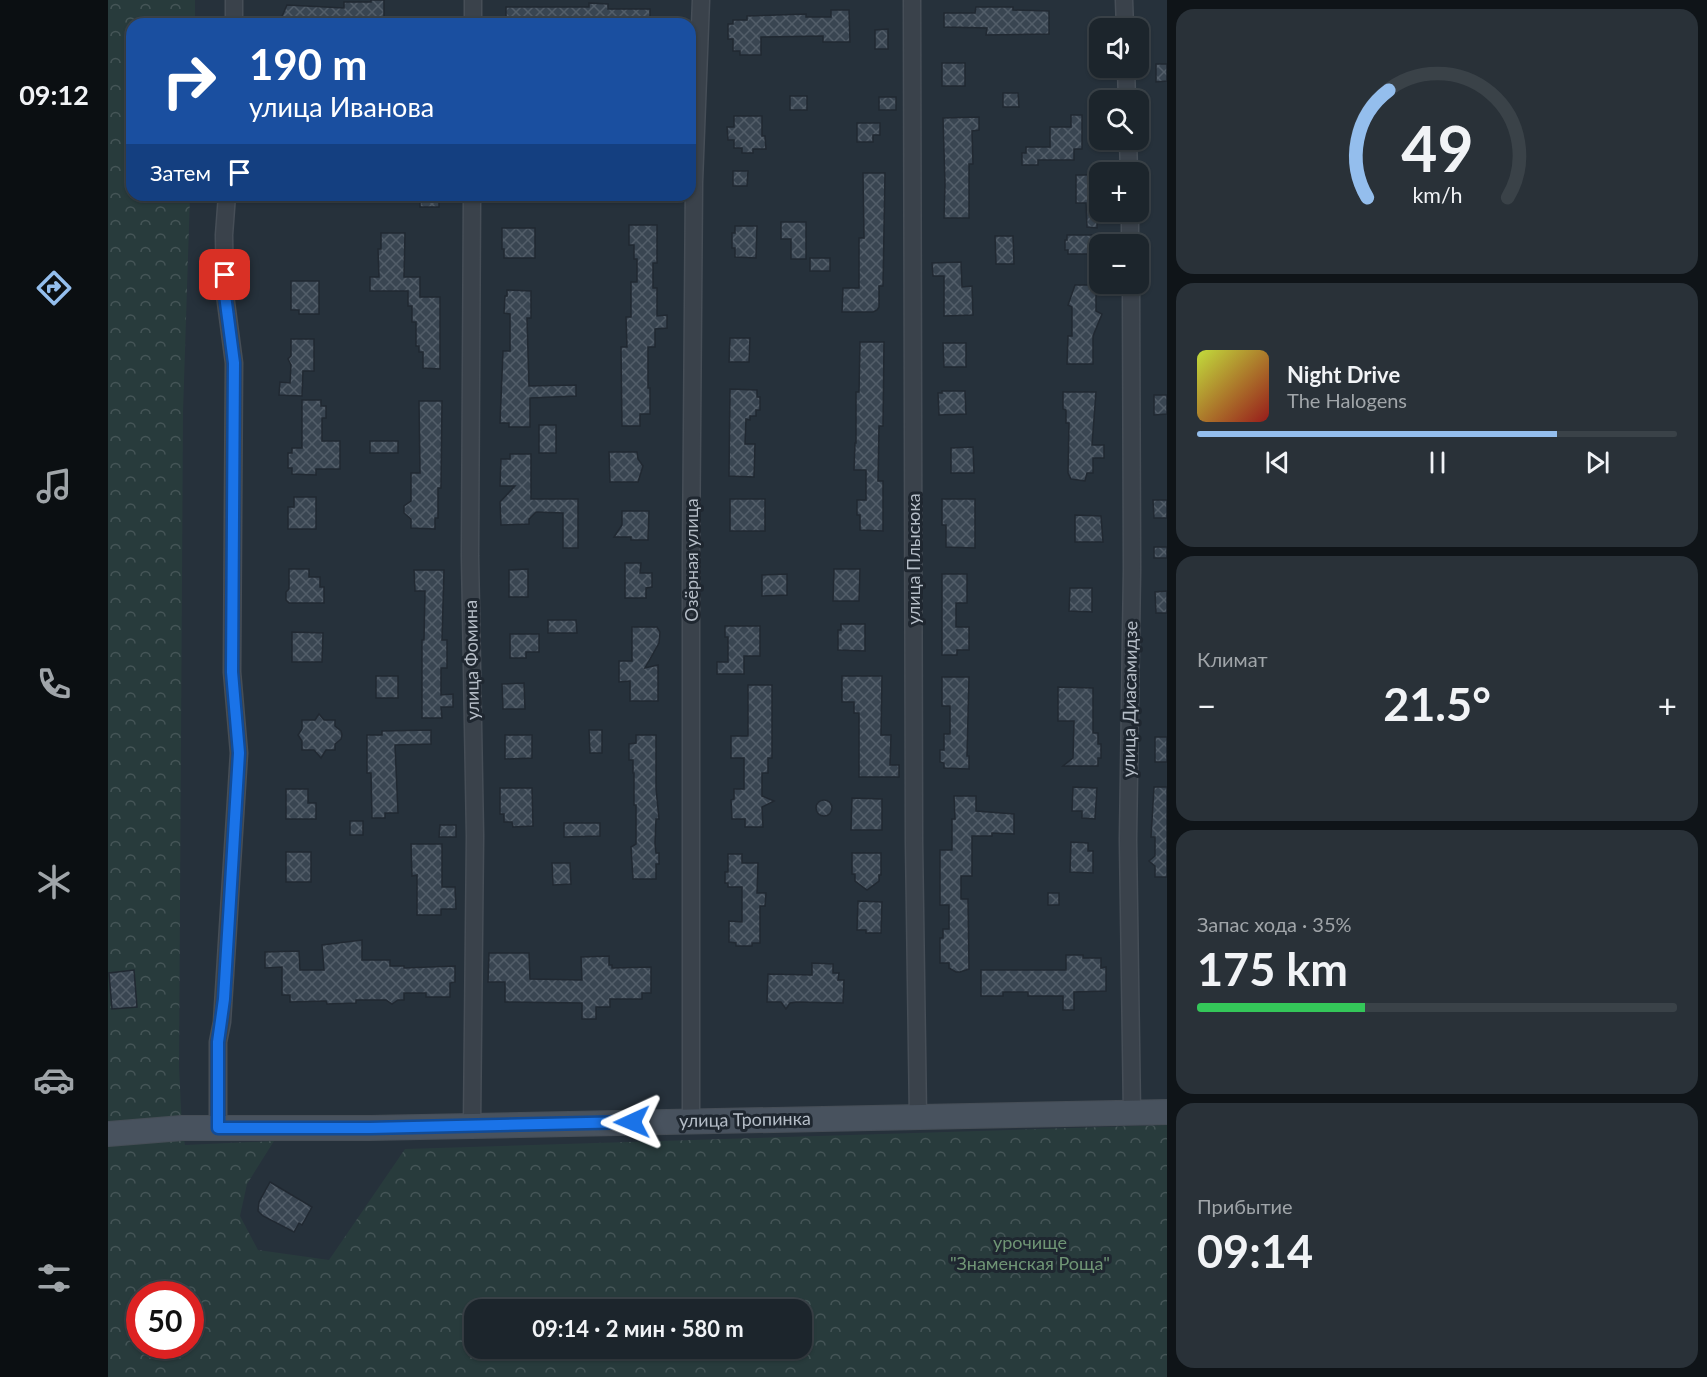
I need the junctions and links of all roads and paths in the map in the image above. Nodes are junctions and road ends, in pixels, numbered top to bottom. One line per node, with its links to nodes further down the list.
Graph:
1 (234, 0): 6 (street)
2 (473, 0): 7 (street)
3 (701, 0): 9 (street, Озёрная улица)
4 (912, 0): 16 (street, улица Плысюка)
5 (1124, 0): 8 (street)
6 (234, 18)
7 (473, 18)
8 (1125, 18)
9 (696, 139)
10 (227, 201): 19 (street)
11 (472, 201): 18 (street, улица Фомина)
12 (694, 201): 17 (street, Озёрная улица)
13 (1131, 294): 15 (street, улица Диасамидзе)
14 (1167, 1112): 15 (main road, улица Тропинка)
15 (1132, 1114): 16 (main road, улица Тропинка)
16 (918, 1117): 17 (main road, улица Тропинка)
17 (691, 1121): 18 (main road, улица Тропинка)
18 (472, 1125): 19 (main road, улица Тропинка)
19 (218, 1128): 20 (main road, улица Тропинка)
20 (108, 1134)

